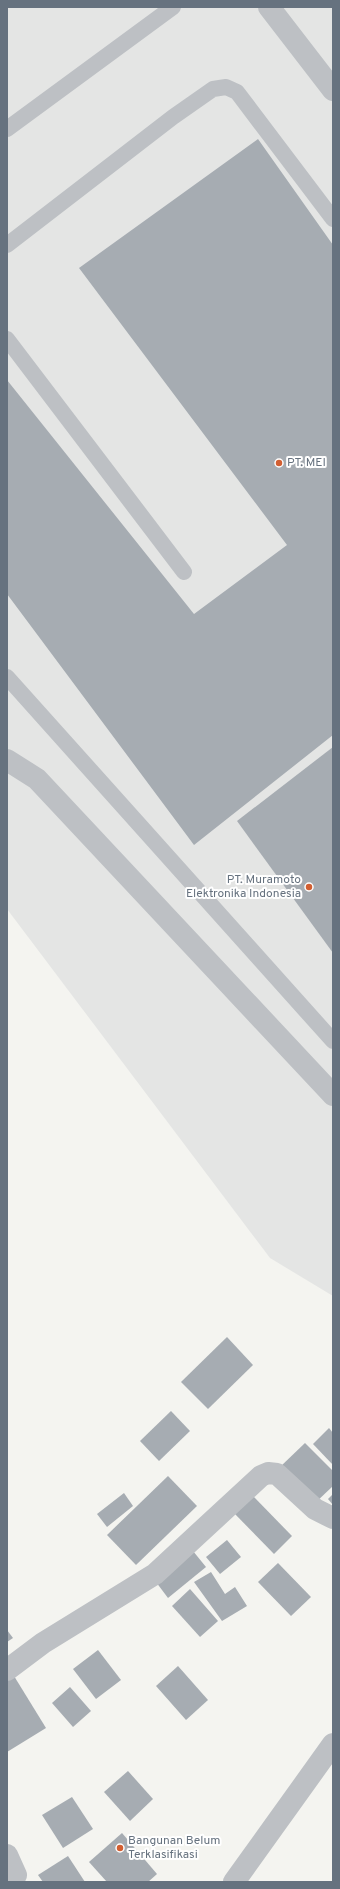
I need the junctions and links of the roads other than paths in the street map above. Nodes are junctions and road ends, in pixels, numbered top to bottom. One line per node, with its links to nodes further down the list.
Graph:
1 (173, 7): 4 (lane)
2 (269, 7): 3 (street)
3 (333, 90)
4 (7, 129)
5 (333, 219): 6 (lane)
6 (7, 245)
7 (7, 339): 8 (lane)
8 (184, 572)
9 (7, 677): 11 (lane)
10 (7, 760): 12 (street)
11 (333, 1041)
12 (333, 1095)
13 (333, 1518): 14 (street)
14 (7, 1670)
15 (333, 1744): 18 (street)
16 (7, 1855): 17 (street)
17 (12, 1882)
18 (234, 1882)

